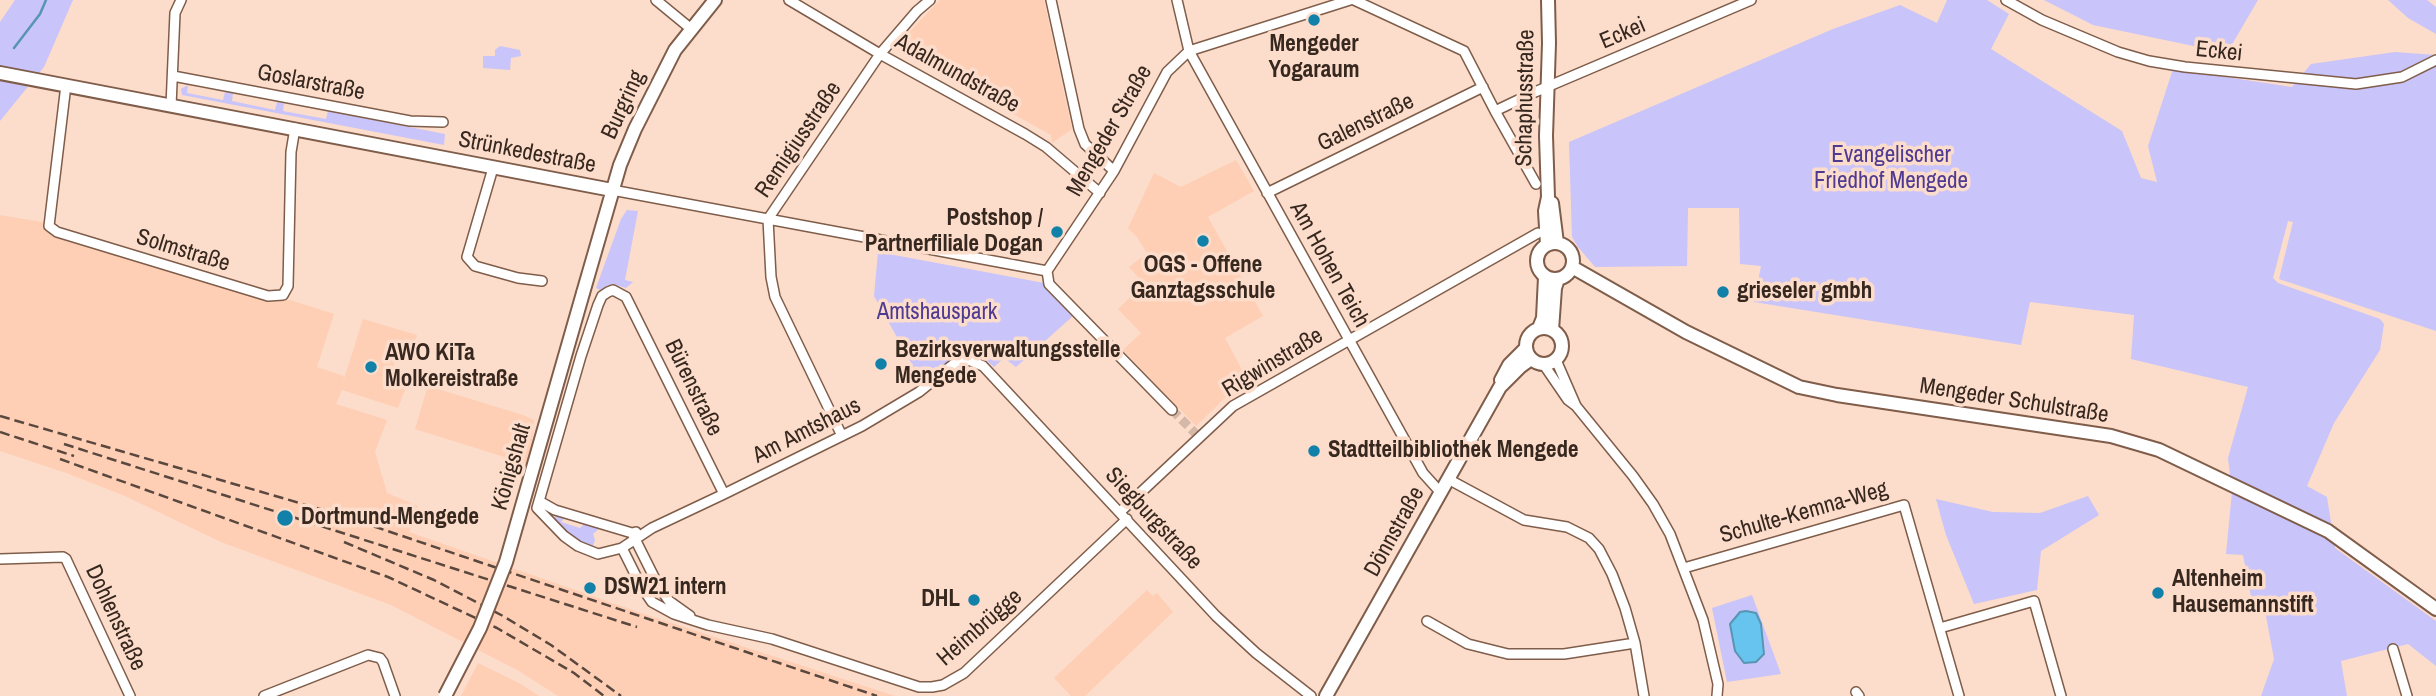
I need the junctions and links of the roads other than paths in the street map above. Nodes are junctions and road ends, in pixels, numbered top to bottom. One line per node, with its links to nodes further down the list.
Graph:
1 (181, 0): 17 (street)
2 (656, 0): 12 (street)
3 (715, 0): 12 (main road, Burgring)
4 (789, 0): 14 (street, Adalmundstraße)
5 (930, 0): 14 (street, Remigiusstraße)
6 (1051, 0): 26 (street)
7 (1177, 0): 13 (street, Am Hohen Teich)
8 (1352, 0): 13 (street, Mengeder Straße); 20 (street, Mengeder Straße)
9 (1548, 0): 19 (main road, Schaphusstraße)
10 (1751, 0): 19 (street, Eckei)
11 (2006, 0): 15 (street, Eckei)
12 (690, 28): 28 (main road, Burgring)
13 (1189, 51): 26 (street, Mengeder Straße); 30 (street, Am Hohen Teich)
14 (880, 54): 29 (street, Adalmundstraße); 31 (street, Remigiusstraße)
15 (2436, 60)
16 (0, 73): 18 (main road, Strünkedestraße)
17 (173, 76): 21 (street); 23 (street, Goslarstraße)
18 (66, 85): 21 (main road, Strünkedestraße); 24 (street, Solmstraße)
19 (1548, 86): 22 (street); 33 (main road, Schaphusstraße)
20 (1483, 87): 22 (street, Mengeder Straße); 30 (street, Galenstraße)
21 (171, 106): 24 (main road, Strünkedestraße)
22 (1495, 111): 27 (street, Mengeder Straße)
23 (443, 122)
24 (295, 128): 25 (main road, Strünkedestraße)
25 (493, 168): 28 (main road, Strünkedestraße); 38 (street)
26 (1114, 171): 29 (street, Mengeder Straße)
27 (1536, 184)
28 (612, 190): 31 (street, Strünkedestraße); 39 (main road, Burgring)
29 (1100, 193): 35 (street, Mengeder Straße)
30 (1267, 194): 41 (street, Am Hohen Teich)
31 (768, 219): 35 (street, Strünkedestraße); 46 (street, Remigiusstraße)
32 (1538, 233): 41 (street, Rigwinstraße)
33 (1552, 244): 34 (main road); 36 (main road)
34 (1572, 267): 37 (main road); 58 (main road, Mengeder Schulstraße)
35 (1047, 271): 45 (street)
36 (1545, 277): 37 (main road); 40 (main road)
37 (1558, 279): 40 (main road)
38 (542, 281)
39 (585, 287): 67 (main road, Königshalt, bridge)
40 (1546, 329): 42 (main road); 44 (main road)
41 (1349, 340): 48 (street, Am Hohen Teich); 52 (street, Rigwinstraße)
42 (1528, 354): 44 (main road); 47 (main road, Dönnstraße)
43 (973, 361): 46 (street, Am Amtshaus); 52 (street, Siegburgstraße)
44 (1550, 362): 57 (street)
45 (1172, 410)
46 (842, 436): 49 (street, Am Amtshaus)
47 (1448, 479): 48 (main road, Dönnstraße); 62 (street)
48 (1441, 493): 69 (main road, Dönnstraße)
49 (724, 494): 50 (street, Bürenstraße); 54 (street, Am Amtshaus)
50 (539, 501): 51 (street); 53 (street, Am Amtshaus)
51 (555, 510): 53 (street); 54 (street)
52 (1124, 515): 60 (street, Heimbrügge); 68 (street, Siegburgstraße)
53 (548, 520): 55 (street, Am Amtshaus)
54 (634, 537): 55 (street, Am Amtshaus); 60 (street, Heimbrügge)
55 (622, 548): 60 (street, Heimbrügge)
56 (0, 559): 64 (street, Dohlenstraße)
57 (1684, 568): 61 (street, Schulte-Kemna-Weg); 71 (street)
58 (2436, 609)
59 (1427, 621): 62 (street)
60 (708, 625)
61 (1940, 628): 72 (street, Schulte-Kemna-Weg); 73 (street)
62 (1635, 643): 70 (street)
63 (2393, 649): 74 (street)
64 (130, 696)
65 (264, 696): 66 (street)
66 (396, 696)
67 (445, 696)
68 (1311, 696)
69 (1326, 696)
70 (1644, 696)
71 (1717, 696)
72 (1959, 696)
73 (2061, 696)
74 (2407, 696)

